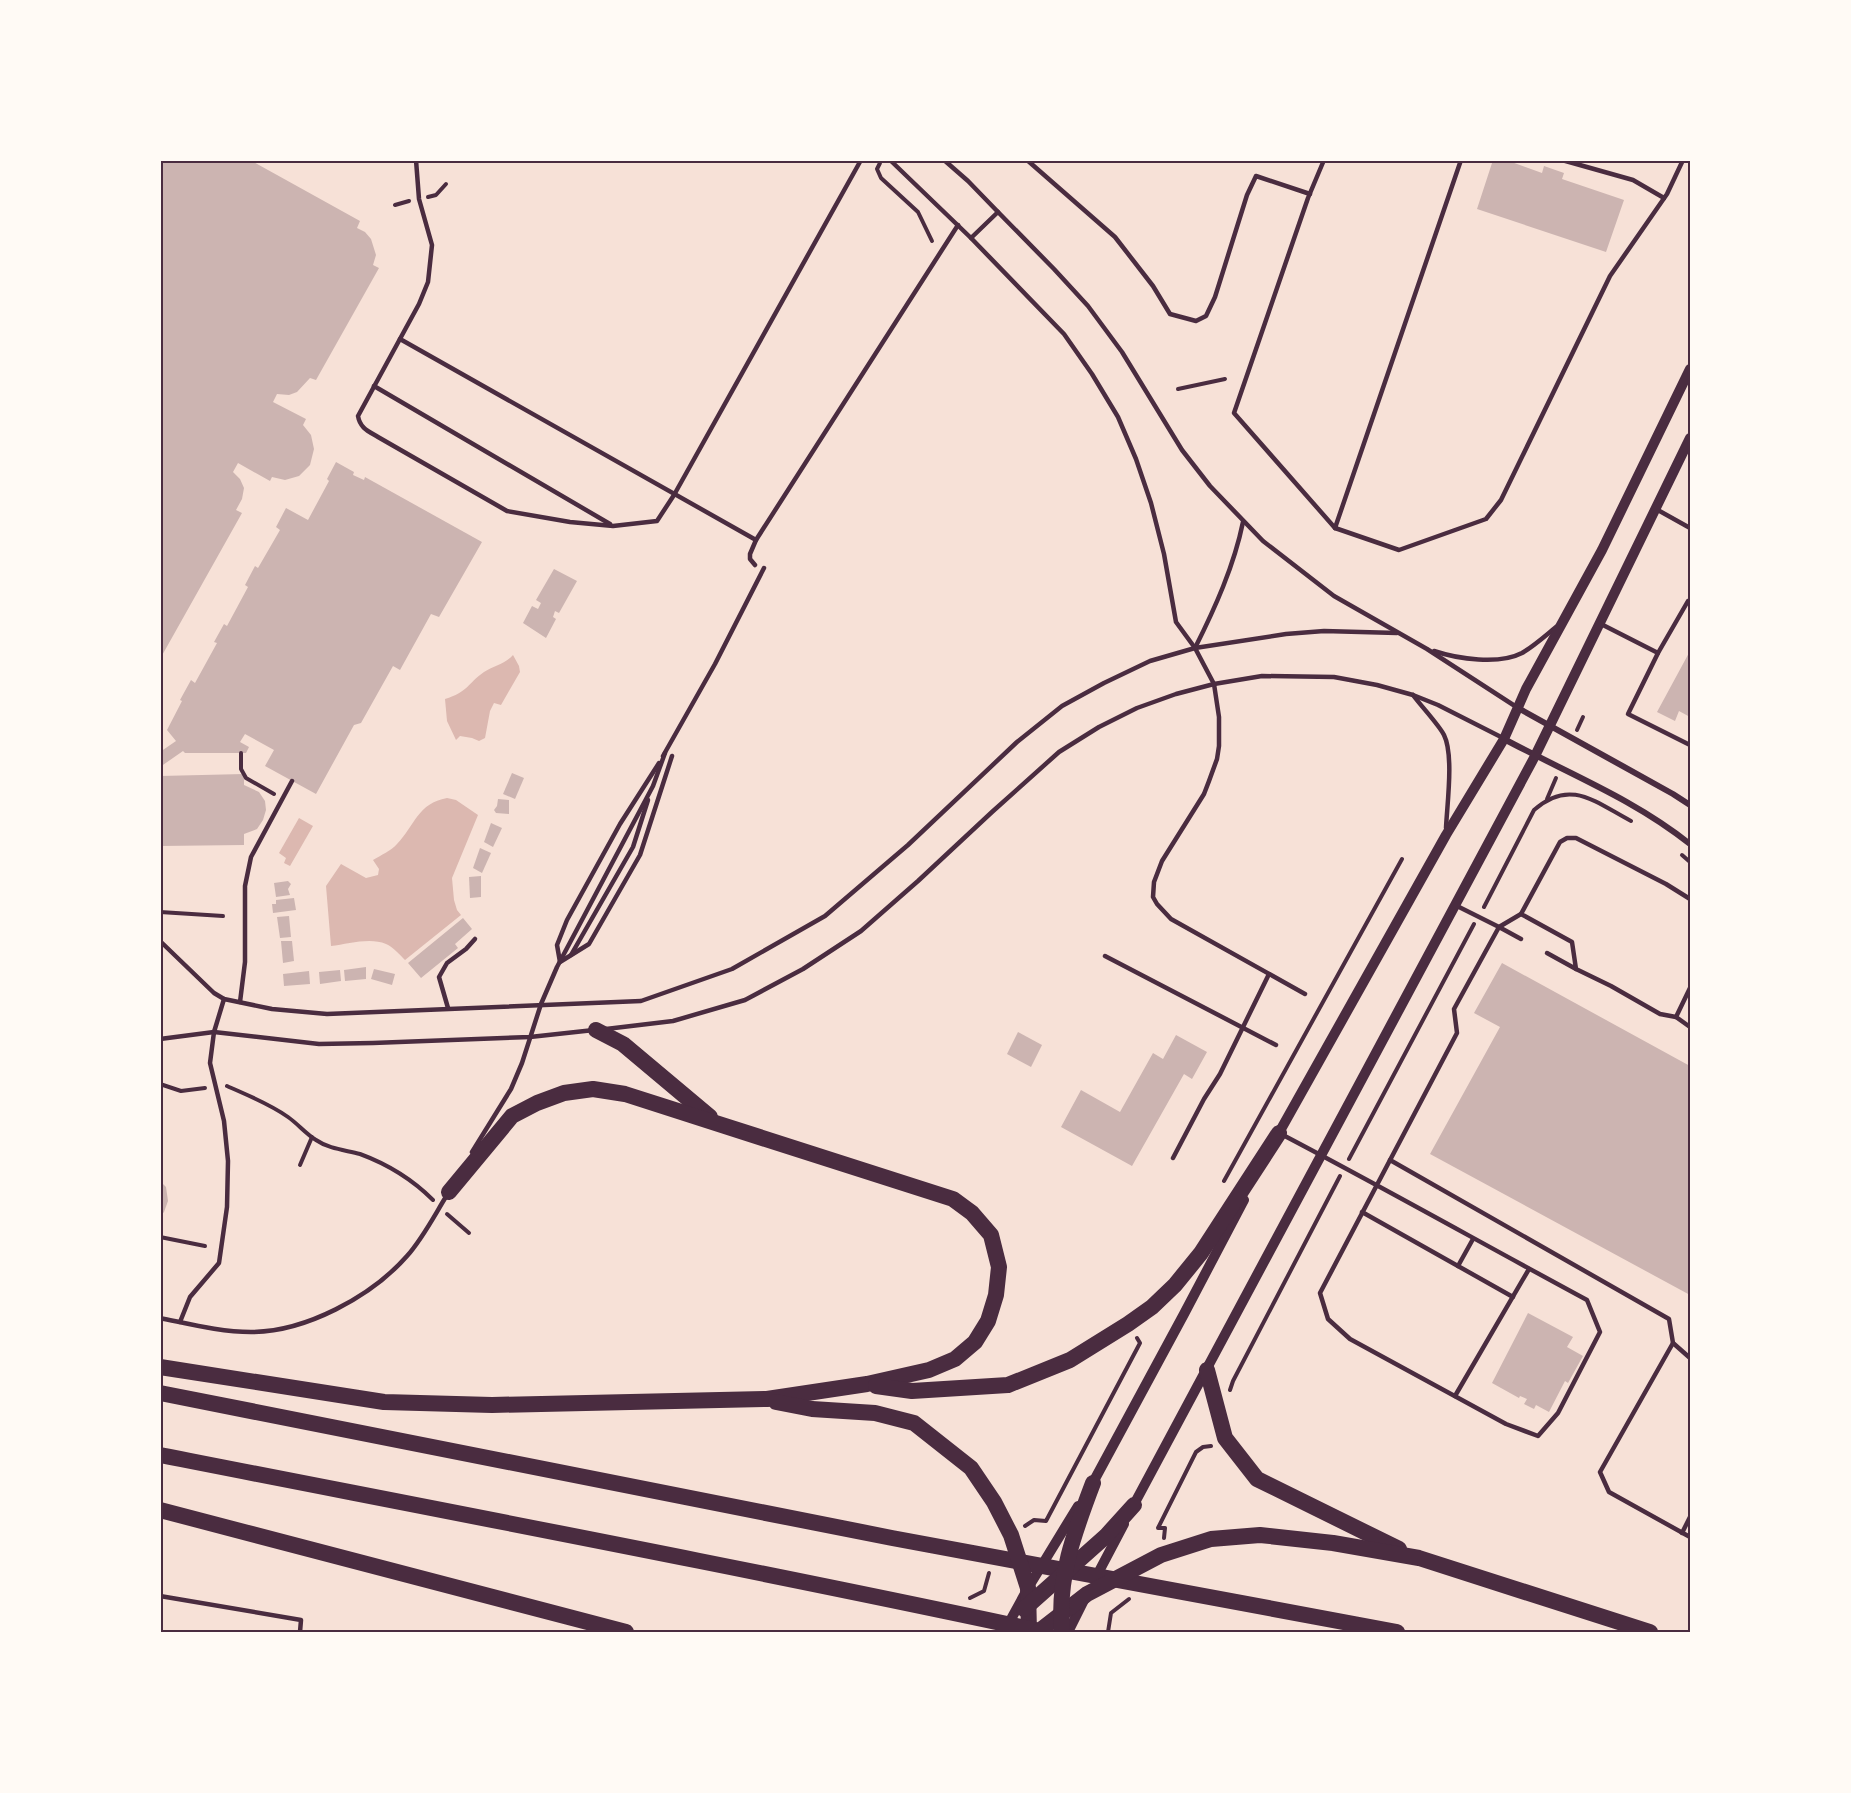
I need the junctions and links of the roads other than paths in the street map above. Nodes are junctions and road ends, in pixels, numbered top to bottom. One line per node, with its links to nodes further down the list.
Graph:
1 (416, 160): 15 (lane)
2 (861, 160): 19 (lane)
3 (890, 160): 13 (lane)
4 (944, 160): 12 (lane)
5 (1026, 160): 10 (lane)
6 (1324, 160): 10 (lane)
7 (1461, 160): 23 (lane)
8 (1562, 160): 11 (lane)
9 (1683, 160): 11 (lane)
10 (1310, 194): 23 (lane)
11 (1664, 198): 23 (lane)
12 (998, 212): 14 (lane); 21 (lane)
13 (958, 225): 14 (lane); 25 (lane)
14 (971, 238): 32 (lane)
15 (400, 339): 17 (lane); 19 (lane)
16 (1690, 369): 29 (street)
17 (374, 386): 22 (lane); 22 (lane)
18 (1690, 438): 20 (street)
19 (675, 495): 22 (lane); 25 (lane)
20 (1656, 509): 24 (lane); 30 (street)
21 (1243, 522): 31 (lane); 32 (lane)
22 (613, 526)
23 (1335, 528)
24 (1690, 528)
25 (756, 540): 26 (lane)
26 (755, 565)
27 (764, 568): 41 (lane)
28 (1690, 602): 34 (lane)
29 (1563, 622): 33 (lane); 37 (street)
30 (1600, 623): 34 (lane); 38 (street)
31 (1397, 633): 32 (lane); 33 (lane)
32 (1195, 648): 35 (lane); 66 (lane)
33 (1427, 649): 37 (lane)
34 (1658, 653): 40 (lane)
35 (1214, 684): 36 (lane); 61 (lane); 71 (lane)
36 (1413, 695): 39 (lane); 47 (lane)
37 (1518, 708): 38 (street); 39 (street)
38 (1550, 727): 43 (street); 46 (street)
39 (1504, 739): 43 (street); 47 (street)
40 (1690, 745)
41 (665, 753): 45 (lane); 59 (lane)
42 (672, 756): 57 (lane)
43 (1535, 756): 48 (street); 50 (street)
44 (292, 781): 65 (lane)
45 (653, 786): 57 (lane); 59 (lane)
46 (1690, 806)
47 (1446, 835): 77 (street)
48 (1690, 844)
49 (1690, 897): 51 (lane)
50 (1455, 905): 52 (lane); 78 (street)
51 (1521, 914): 52 (lane); 60 (lane)
52 (1498, 927): 54 (lane); 80 (lane)
53 (475, 939): 67 (lane)
54 (1521, 939)
55 (160, 941): 64 (lane)
56 (1547, 953): 60 (lane)
57 (570, 956): 59 (lane)
58 (1105, 956): 69 (lane)
59 (560, 962): 66 (lane)
60 (1576, 969): 68 (lane)
61 (1269, 974): 63 (lane); 69 (lane)
62 (1690, 988): 68 (lane)
63 (1305, 994)
64 (224, 999): 65 (lane); 72 (lane)
65 (240, 1002): 67 (lane)
66 (541, 1004): 67 (lane); 73 (lane)
67 (448, 1008)
68 (1676, 1017): 70 (lane)
69 (1243, 1027): 75 (lane); 79 (lane)
70 (1690, 1027)
71 (596, 1030): 73 (lane); 76 (highway)
72 (214, 1032): 73 (lane); 74 (lane); 89 (lane)
73 (530, 1037): 82 (lane)
74 (160, 1039)
75 (1276, 1045)
76 (719, 1124): 82 (highway); 94 (highway)
77 (1279, 1133): 78 (lane); 94 (highway); 99 (street)
78 (1321, 1155): 81 (lane); 93 (street)
79 (1173, 1158)
80 (1390, 1160): 81 (lane); 90 (lane)
81 (1376, 1186): 83 (lane); 84 (lane)
82 (449, 1192): 89 (lane)
83 (1362, 1212): 85 (lane); 96 (lane)
84 (1473, 1239): 85 (lane); 86 (lane)
85 (1458, 1266): 87 (lane)
86 (1529, 1269): 87 (lane); 96 (lane)
87 (1513, 1297): 96 (lane)
88 (160, 1318): 89 (lane)
89 (180, 1322)
90 (1673, 1343): 91 (lane); 104 (lane)
91 (1690, 1358)
92 (160, 1367): 97 (highway)
93 (1207, 1370): 100 (street); 107 (highway)
94 (867, 1384): 97 (highway)
95 (160, 1394): 122 (highway)
96 (1455, 1396)
97 (767, 1399): 109 (highway)
98 (160, 1455): 120 (highway)
99 (1093, 1483): 103 (highway)
100 (1134, 1505): 105 (highway)
101 (160, 1510): 116 (highway)
102 (1690, 1517): 104 (lane)
103 (1069, 1530): 108 (highway); 109 (street)
104 (1682, 1533): 106 (lane)
105 (1111, 1537): 108 (highway); 110 (street)
106 (1690, 1537)
107 (1419, 1558): 110 (highway); 123 (highway)
108 (1064, 1575): 112 (highway); 113 (highway)
109 (1028, 1588): 112 (highway); 114 (street)
110 (1087, 1594): 113 (highway); 121 (street)
111 (160, 1596): 115 (lane)
112 (1029, 1605): 114 (highway); 118 (highway)
113 (1062, 1624): 119 (highway)
114 (1008, 1625): 117 (highway)
115 (300, 1632)
116 (626, 1632)
117 (981, 1632)
118 (1029, 1632)
119 (1038, 1632)
120 (1044, 1632)
121 (1068, 1632)
122 (1397, 1632)
123 (1650, 1632)

